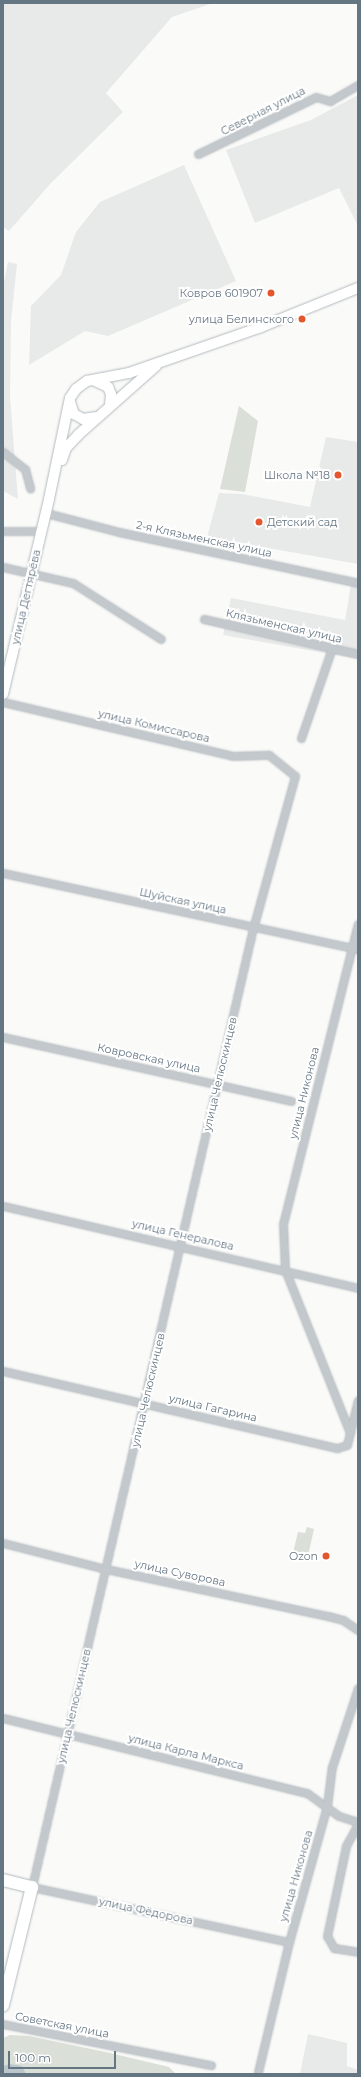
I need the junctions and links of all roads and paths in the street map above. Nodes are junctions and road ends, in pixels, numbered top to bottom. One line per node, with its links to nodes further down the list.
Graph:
1 (358, 85): 2 (street, Северная улица)
2 (198, 154)
3 (358, 288): 4 (main road)
4 (161, 362): 5 (main road); 7 (main road)
5 (93, 380): 6 (main road); 7 (main road)
6 (70, 398): 8 (main road); 11 (main road)
7 (110, 406): 8 (main road)
8 (98, 417): 11 (main road)
9 (3, 452): 10 (street)
10 (30, 488)
11 (49, 499): 12 (main road, улица Дегтярёва)
12 (46, 513): 14 (main road, улица Дегтярёва); 17 (street, 2-я Клязьменская улица)
13 (3, 531): 14 (street)
14 (42, 531): 16 (main road, улица Дегтярёва)
15 (3, 567): 16 (street)
16 (32, 575): 19 (street); 22 (main road, улица Дегтярёва)
17 (358, 583)
18 (204, 619): 20 (street, Клязьменская улица)
19 (161, 639)
20 (332, 648): 21 (street, Клязьменская улица); 24 (street)
21 (358, 654)
22 (3, 694)
23 (3, 702): 25 (street, улица Комиссарова)
24 (301, 738)
25 (295, 776): 28 (street, улица Челюскинцев)
26 (3, 873): 28 (street, Шуйская улица)
27 (358, 924): 29 (street, улица Никонова)
28 (253, 928): 29 (street, Шуйская улица); 31 (street, улица Челюскинцев)
29 (355, 949): 35 (street, улица Никонова)
30 (3, 1037): 31 (street, Ковровская улица)
31 (218, 1084): 32 (street, Ковровская улица); 34 (street, улица Челюскинцев)
32 (291, 1101)
33 (3, 1206): 34 (street, улица Генералова)
34 (181, 1245): 35 (street, улица Генералова); 39 (street, улица Челюскинцев)
35 (285, 1270): 36 (street, улица Генералова); 40 (street, улица Никонова)
36 (358, 1288)
37 (3, 1371): 39 (street, улица Гагарина)
38 (358, 1400): 40 (street)
39 (145, 1403): 40 (street, улица Гагарина); 42 (street, улица Челюскинцев)
40 (350, 1433)
41 (3, 1543): 42 (street, улица Суворова)
42 (106, 1569): 43 (street, улица Суворова); 46 (street, улица Челюскинцев)
43 (355, 1628)
44 (358, 1688): 47 (street, улица Никонова)
45 (3, 1718): 46 (street, улица Карла Маркса)
46 (68, 1735): 47 (street, улица Карла Маркса); 50 (street, улица Челюскинцев)
47 (327, 1806): 48 (street, улица Карла Маркса); 51 (street, улица Никонова)
48 (358, 1823): 52 (street)
49 (3, 1880): 50 (main road, улица Фёдорова)
50 (32, 1887): 51 (street, улица Фёдорова); 53 (main road, улица Челюскинцев)
51 (289, 1942): 56 (street, улица Никонова)
52 (358, 1952)
53 (3, 2005)
54 (3, 2024): 55 (street, Советская улица)
55 (211, 2065)
56 (258, 2072)

